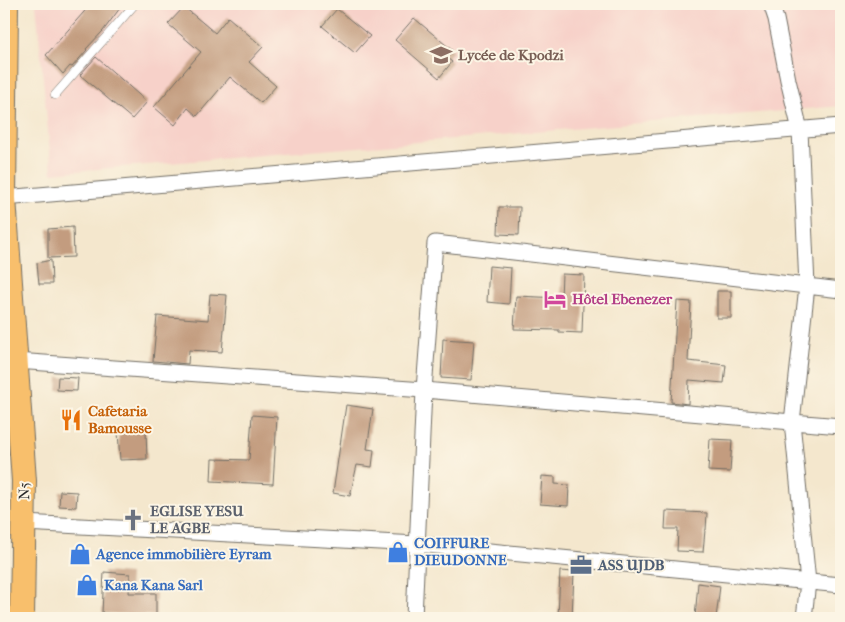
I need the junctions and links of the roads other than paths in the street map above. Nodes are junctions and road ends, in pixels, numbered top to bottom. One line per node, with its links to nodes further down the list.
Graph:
1 (6, 4): 7 (main road, N5 / N5)
2 (134, 4): 4 (lane)
3 (770, 4): 6 (street)
4 (54, 95)
5 (841, 126): 6 (street)
6 (800, 130): 7 (street); 8 (street)
7 (4, 198): 10 (main road, N5 / N5)
8 (807, 286): 9 (street); 11 (street); 12 (street)
9 (841, 290)
10 (16, 361): 11 (street); 14 (main road, N5 / N5)
11 (424, 390): 12 (street); 15 (street)
12 (792, 422): 13 (street); 16 (street)
13 (841, 426)
14 (24, 523): 15 (street); 18 (main road, N5 / N5)
15 (417, 544): 16 (street); 19 (street)
16 (808, 582): 17 (street); 20 (street)
17 (841, 585)
18 (22, 618)
19 (414, 618)
20 (804, 618)

